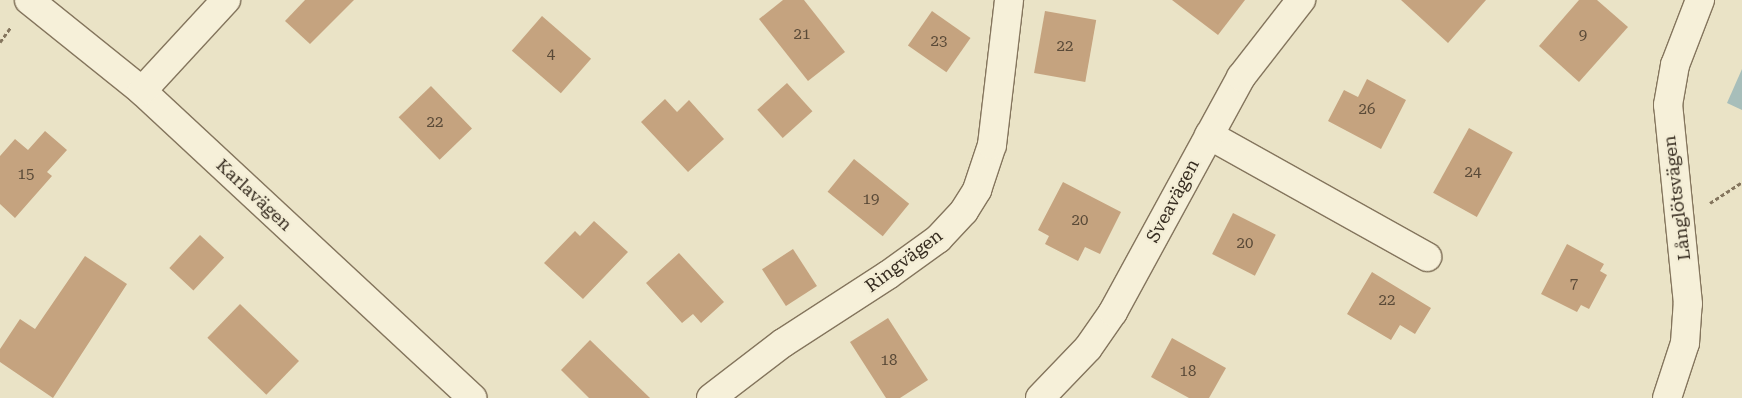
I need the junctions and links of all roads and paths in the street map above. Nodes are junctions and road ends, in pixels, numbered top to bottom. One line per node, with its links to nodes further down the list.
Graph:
1 (29, 0): 8 (street, Karlavägen)
2 (226, 0): 8 (street)
3 (1009, 0): 14 (street, Ringvägen)
4 (1301, 0): 9 (street, Sveavägen)
5 (1700, 0): 16 (street, Långlötsvägen)
6 (10, 29): 7 (path)
7 (0, 42)
8 (142, 91): 13 (street, Karlavägen)
9 (1209, 135): 12 (street); 15 (street, Sveavägen)
10 (1742, 182): 11 (path)
11 (1722, 196)
12 (1427, 257)
13 (472, 398)
14 (711, 398)
15 (1040, 398)
16 (1667, 398)

